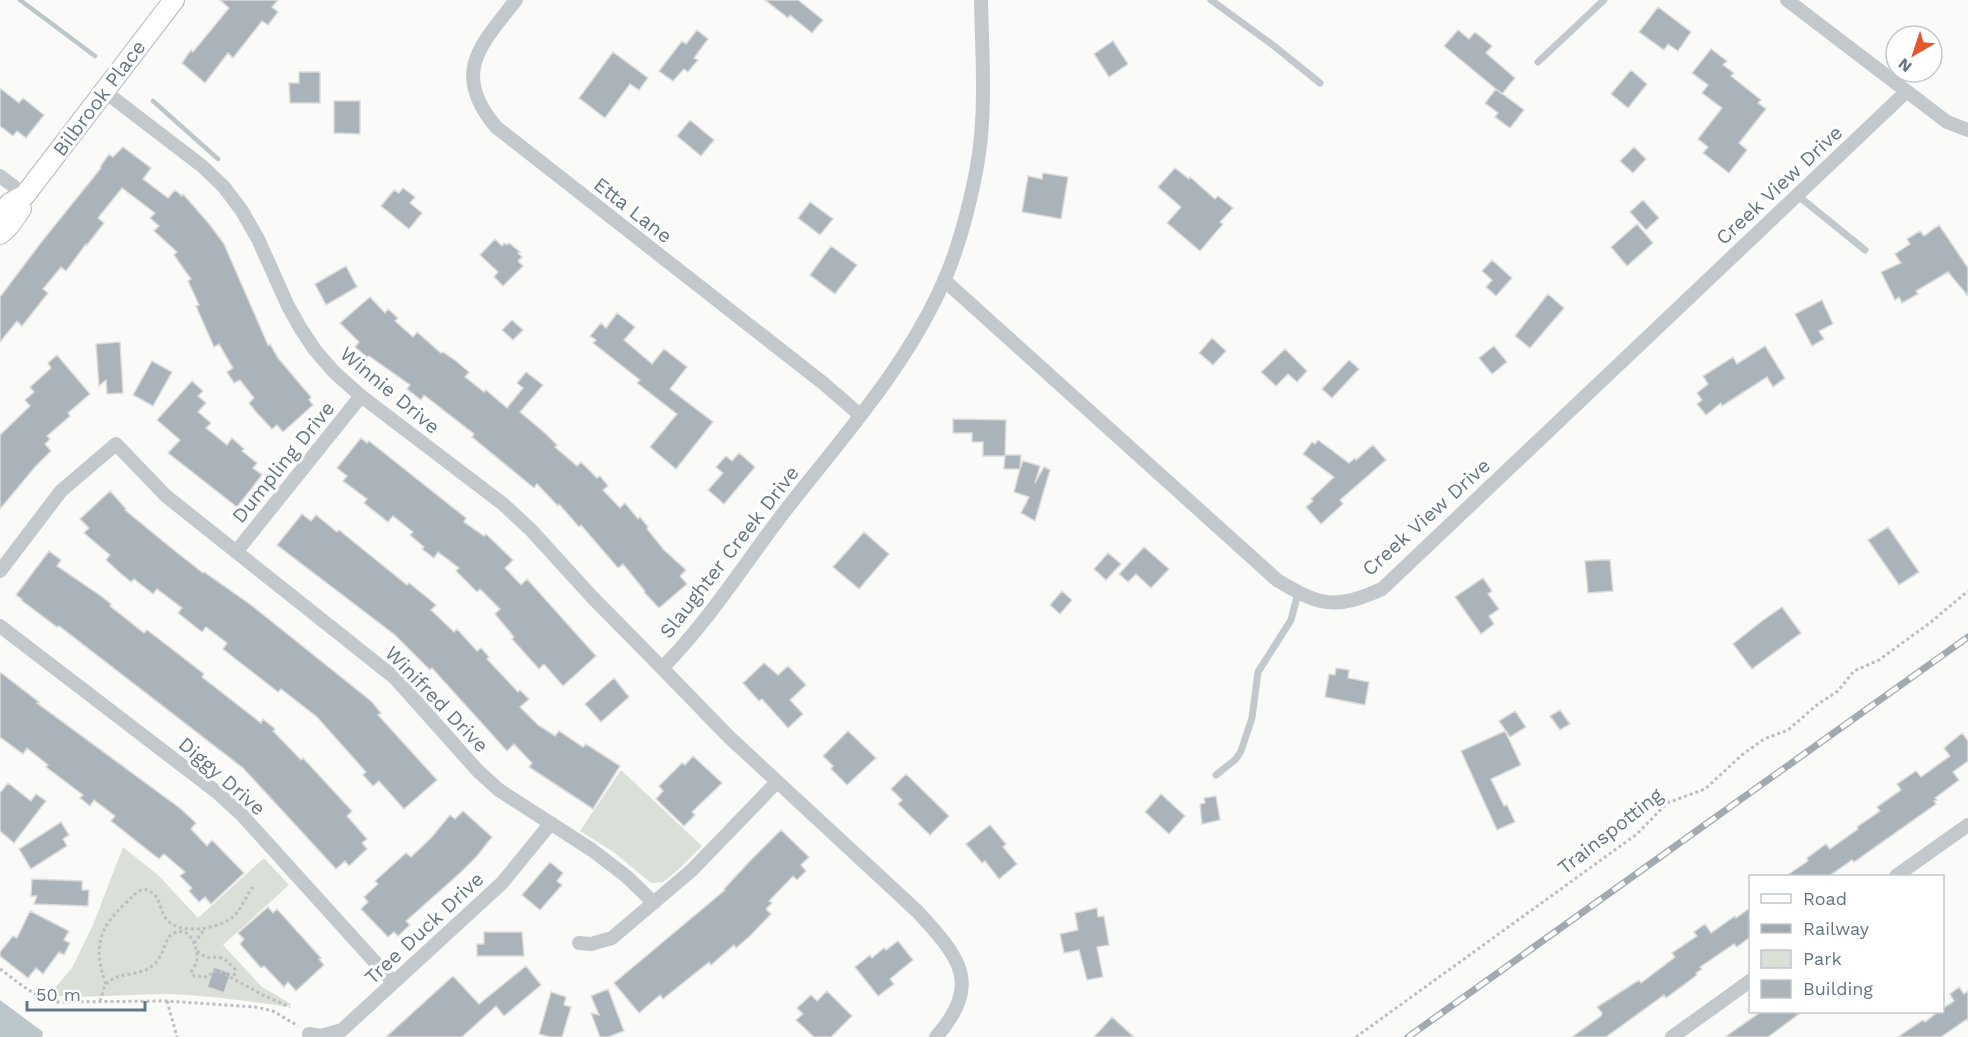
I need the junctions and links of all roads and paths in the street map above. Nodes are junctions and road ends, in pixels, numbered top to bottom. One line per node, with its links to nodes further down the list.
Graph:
1 (174, 0): 9 (street, Bilbrook Place)
2 (516, 0): 20 (street, Etta Lane)
3 (981, 0): 18 (street, Slaughter Creek Drive)
4 (1211, 0): 8 (lane)
5 (1604, 0): 7 (lane)
6 (1787, 0): 10 (street)
7 (1538, 62)
8 (1320, 82)
9 (104, 91): 13 (street, Bilbrook Place); 19 (street, Winnie Drive)
10 (1906, 92): 11 (street); 14 (street, Creek View Drive)
11 (1968, 130)
12 (0, 176): 13 (street)
13 (25, 195): 15 (street, Bilbrook Place); 16 (street, Bilbrook Place)
14 (1797, 195): 17 (lane); 24 (street, Creek View Drive)
15 (0, 217)
16 (0, 234)
17 (1865, 250)
18 (944, 280): 20 (street, Slaughter Creek Drive); 24 (street, Creek View Drive)
19 (361, 396): 21 (street, Dumpling Drive); 26 (street, Winnie Drive)
20 (860, 415): 26 (street, Slaughter Creek Drive)
21 (236, 552): 22 (street, Winifred Drive); 29 (street, Winifred Drive)
22 (0, 571)
23 (1968, 591): 50 (path, Trainspotting)
24 (1298, 593): 27 (lane)
25 (0, 626): 41 (street, Diggy Drive)
26 (662, 668): 28 (street, Slaughter Creek Drive)
27 (1216, 775)
28 (777, 782): 33 (street); 49 (street, Slaughter Creek Drive)
29 (551, 823): 33 (street, Winifred Drive); 41 (street, Tree Duck Drive)
30 (1968, 825): 31 (street)
31 (1897, 875)
32 (255, 885): 35 (path)
33 (654, 903): 36 (street)
34 (179, 929): 35 (path); 37 (path); 43 (path); 43 (path)
35 (204, 929): 37 (path)
36 (579, 942)
37 (194, 943): 38 (path)
38 (195, 950): 40 (path); 40 (path)
39 (0, 969): 45 (path)
40 (234, 978): 46 (path)
41 (393, 982): 47 (street, Tree Duck Drive)
42 (1749, 982): 51 (street)
43 (106, 984): 45 (path)
44 (167, 1001): 45 (path); 47 (path); 48 (path)
45 (99, 1002)
46 (290, 1007)
47 (309, 1034)
48 (177, 1037)
49 (936, 1037)
50 (1356, 1037)
51 (1672, 1037)

